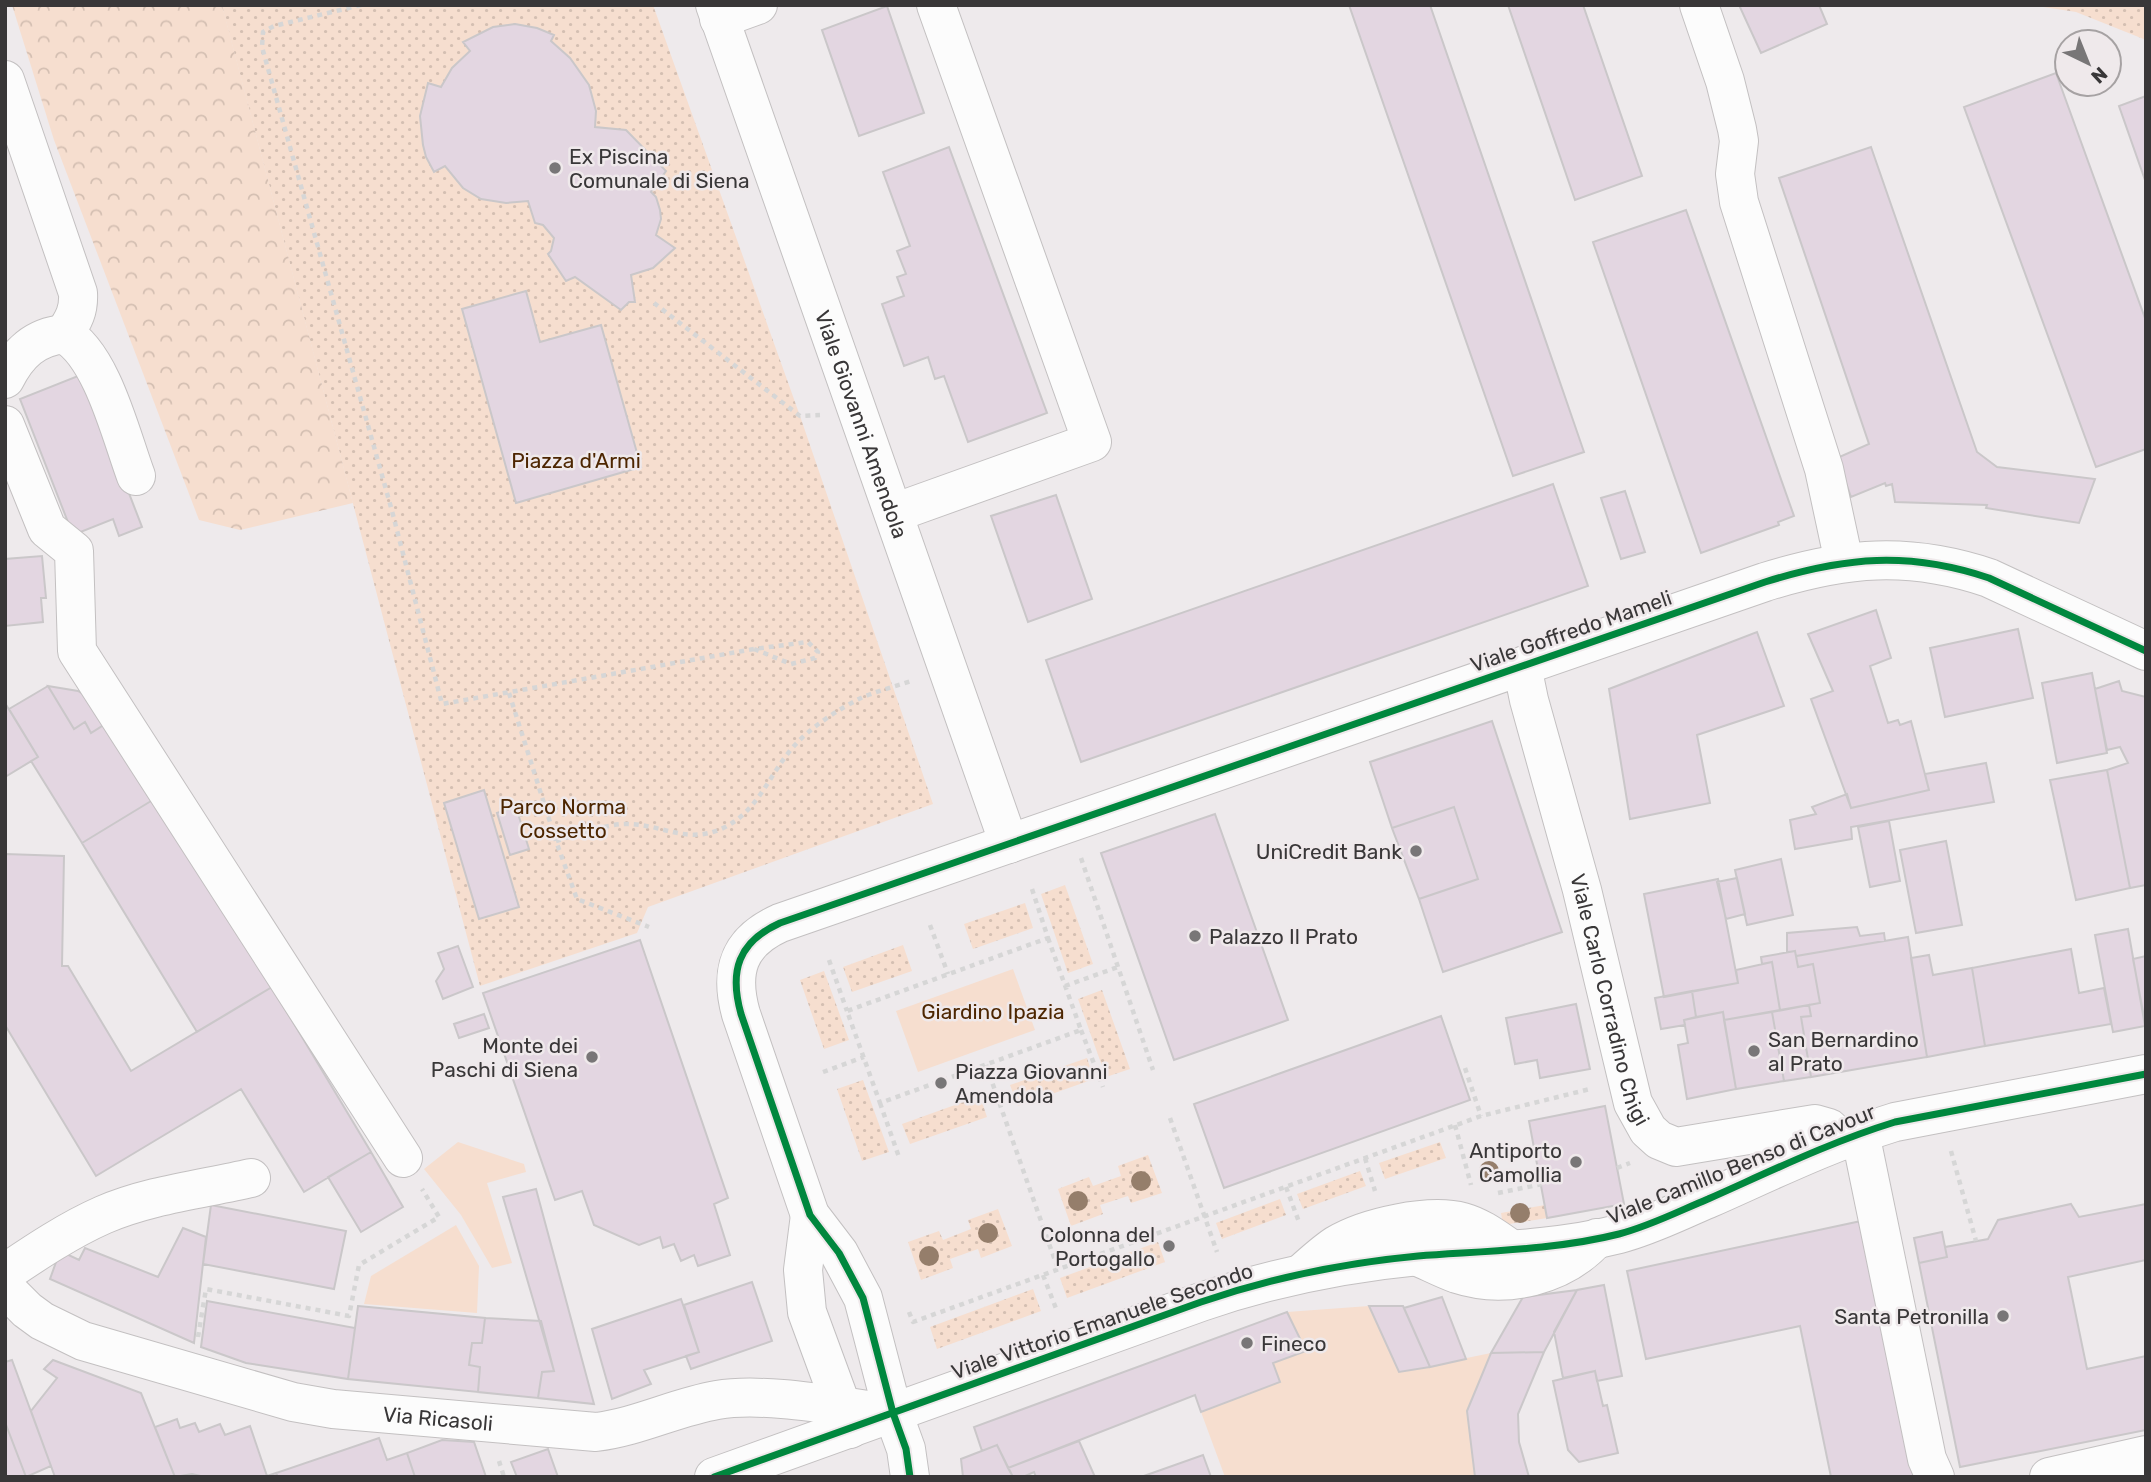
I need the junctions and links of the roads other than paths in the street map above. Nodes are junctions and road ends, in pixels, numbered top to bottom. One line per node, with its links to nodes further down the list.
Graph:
1 (758, 5): 4 (street)
2 (936, 5): 10 (street)
3 (1699, 5): 11 (street)
4 (717, 12): 10 (street, Viale Giovanni Amendola)
5 (5, 80): 6 (street)
6 (64, 334): 7 (street); 9 (street)
7 (5, 379)
8 (5, 425): 17 (street)
9 (136, 476)
10 (894, 513): 14 (street, Viale Giovanni Amendola)
11 (1844, 562): 12 (street, Viale Goffredo Mameli); 13 (street, Viale Goffredo Mameli)
12 (2146, 652)
13 (1522, 666): 14 (street, Viale Goffredo Mameli); 16 (street, Viale Carlo Corradino Chigi)
14 (1009, 844): 19 (street)
15 (2146, 1074): 16 (street, Viale Camillo Benso di Cavour)
16 (1850, 1137): 20 (street, Viale Camillo Benso di Cavour); 31 (street)
17 (403, 1158)
18 (251, 1178): 23 (street)
19 (810, 1215): 26 (street); 27 (street)
20 (1597, 1238): 21 (street, Viale Vittorio Emanuele Secondo); 22 (street)
21 (1511, 1249): 22 (street, Viale Vittorio Emanuele Secondo); 24 (street)
22 (1416, 1256): 24 (street, Viale Vittorio Emanuele Secondo)
23 (5, 1273)
24 (1302, 1273): 26 (street, Viale Vittorio Emanuele Secondo)
25 (5, 1288): 27 (street, Via Ricasoli)
26 (893, 1413): 27 (street, Via Ricasoli); 30 (street)
27 (846, 1418): 29 (street)
28 (2146, 1455): 32 (street)
29 (713, 1477)
30 (910, 1477)
31 (1936, 1477)
32 (2049, 1477)

